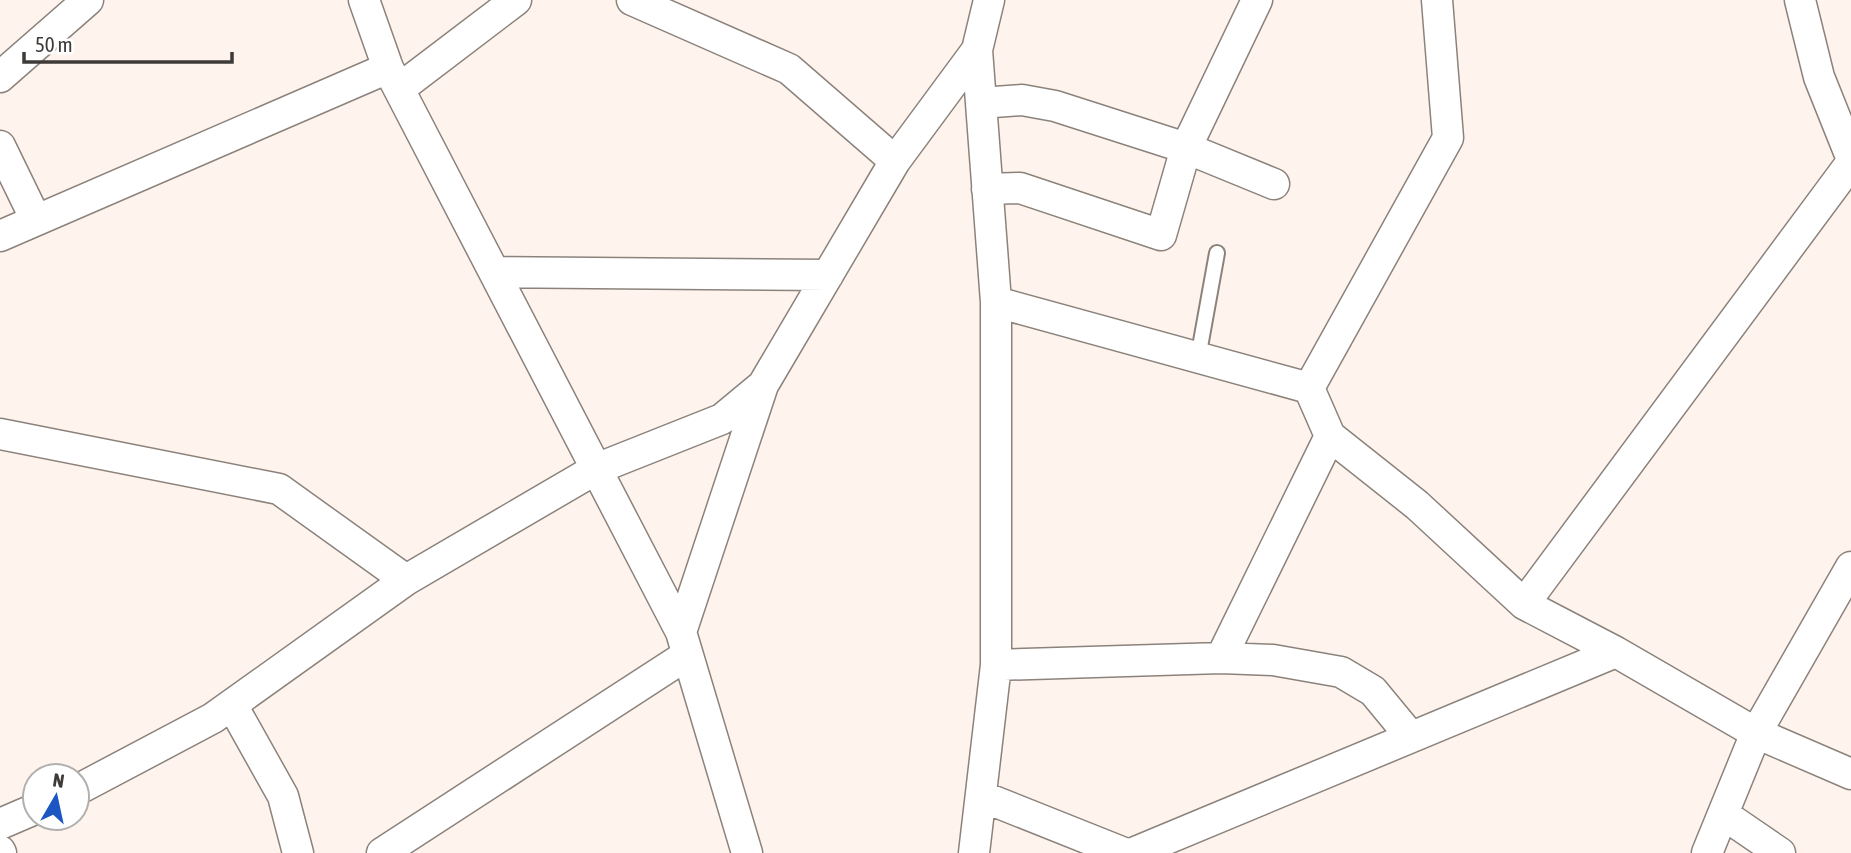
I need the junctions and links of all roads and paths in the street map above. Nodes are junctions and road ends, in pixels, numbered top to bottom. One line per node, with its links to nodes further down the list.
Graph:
1 (364, 0): 11 (street)
2 (516, 0): 11 (street)
3 (632, 0): 16 (street)
4 (989, 0): 9 (street)
5 (1257, 0): 14 (street)
6 (1437, 0): 28 (street)
7 (1800, 0): 15 (street)
8 (79, 3): 10 (street)
9 (977, 50): 12 (street); 16 (street)
10 (0, 77)
11 (394, 79): 20 (street); 23 (street)
12 (981, 103): 14 (street); 19 (street)
13 (0, 146): 20 (street)
14 (1186, 148): 18 (street); 19 (street)
15 (1851, 157)
16 (895, 161): 24 (street)
17 (1851, 163): 34 (street)
18 (1274, 184)
19 (987, 189): 25 (street)
20 (36, 220): 21 (street)
21 (0, 236)
22 (1217, 253): 26 (lane)
23 (494, 272): 24 (street); 31 (street)
24 (828, 275): 27 (street)
25 (996, 302): 26 (street); 38 (street)
26 (1199, 358): 28 (street)
27 (763, 385): 31 (street); 35 (street)
28 (1309, 388): 30 (street)
29 (0, 434): 33 (street)
30 (1330, 436): 34 (street); 37 (street)
31 (596, 469): 33 (street); 35 (street)
32 (1851, 568): 40 (street)
33 (405, 580): 39 (street)
34 (1524, 604): 36 (street)
35 (684, 644): 49 (street); 50 (street)
36 (1616, 652): 40 (street); 41 (street)
37 (1221, 657): 38 (street); 41 (street)
38 (996, 665): 44 (street)
39 (232, 705): 43 (street); 48 (street)
40 (1756, 733): 42 (street); 45 (street)
41 (1411, 737): 53 (street)
42 (1851, 774)
43 (91, 783)
44 (981, 796): 51 (street); 52 (street)
45 (1723, 814): 54 (street); 55 (street)
46 (21, 815): 47 (street)
47 (0, 824)
48 (298, 853)
49 (382, 853)
50 (747, 853)
51 (974, 853)
52 (1124, 853)
53 (1133, 853)
54 (1707, 853)
55 (1780, 853)

